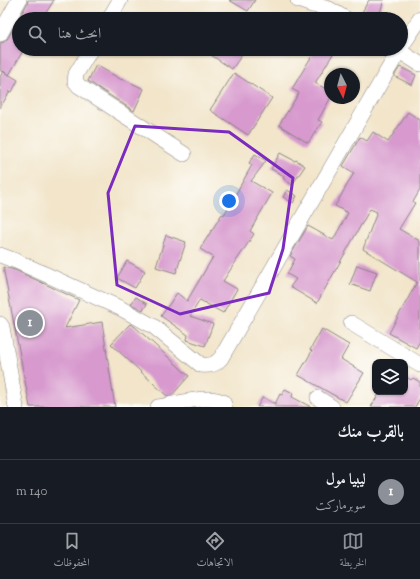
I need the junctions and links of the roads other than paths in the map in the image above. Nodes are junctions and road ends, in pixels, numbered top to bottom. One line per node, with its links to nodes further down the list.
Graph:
1 (19, 0): 4 (street)
2 (120, 0): 5 (street)
3 (298, 0): 6 (street)
4 (12, 12)
5 (113, 12)
6 (334, 12)
7 (12, 13): 9 (street)
8 (420, 19): 10 (street)
9 (0, 34)
10 (408, 36)
11 (408, 55): 14 (street)
12 (87, 56): 15 (street)
13 (395, 56): 16 (street)
14 (420, 64)
15 (184, 154)
16 (0, 255)
17 (351, 323): 19 (street)
18 (0, 324): 21 (street)
19 (420, 365)
20 (318, 398): 24 (street)
21 (16, 407)
22 (158, 407): 23 (street)
23 (224, 407)
24 (332, 407)

